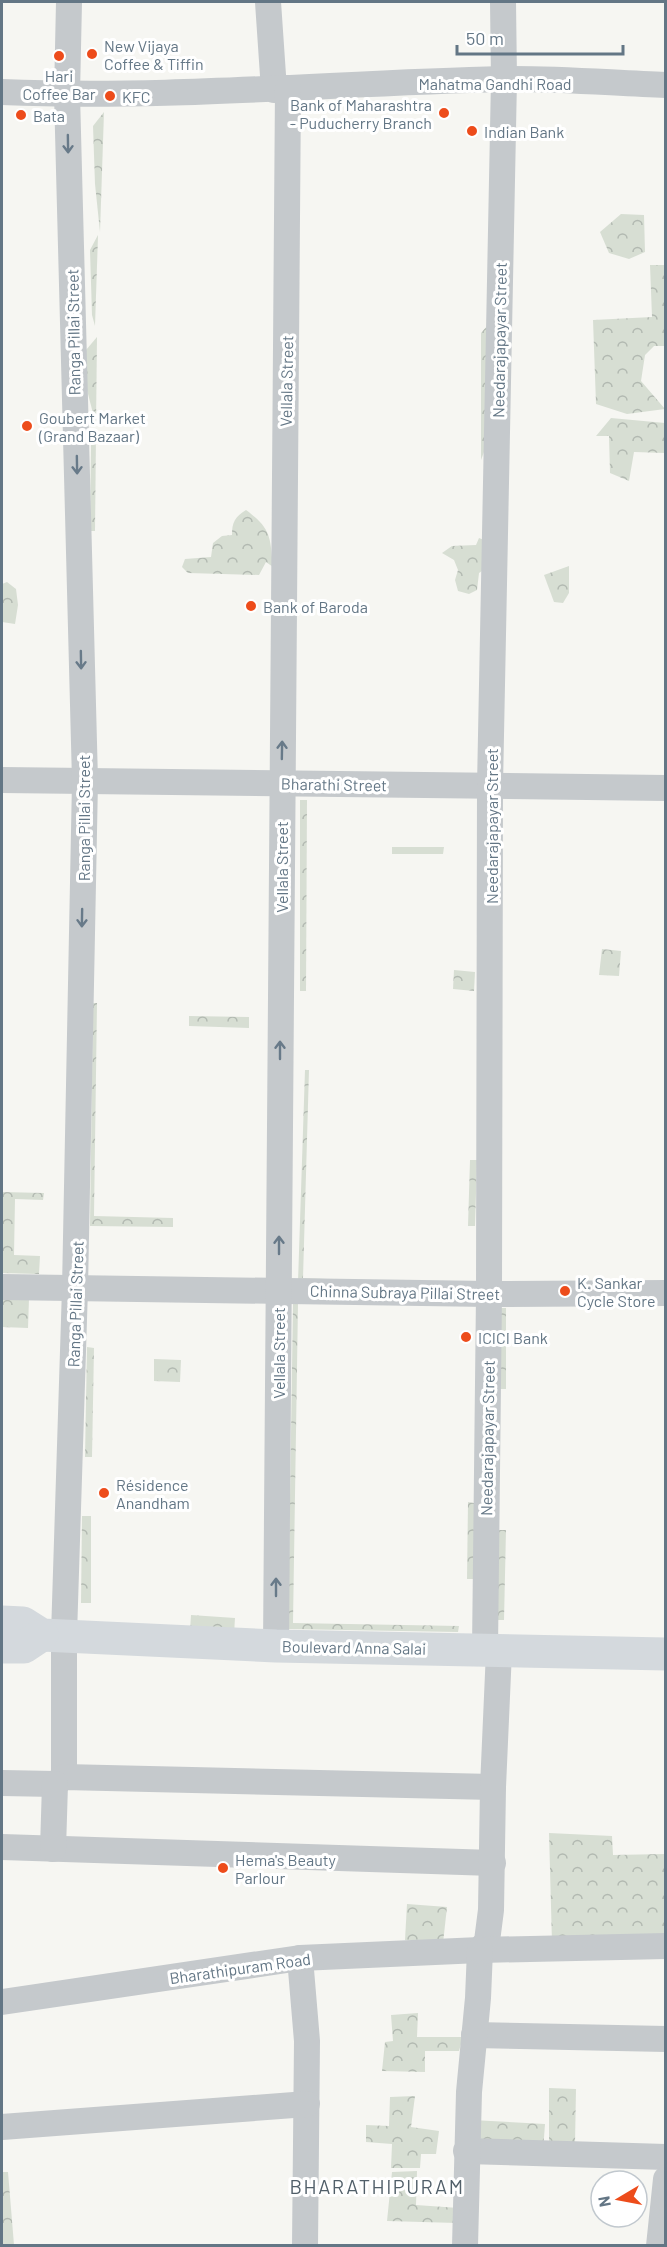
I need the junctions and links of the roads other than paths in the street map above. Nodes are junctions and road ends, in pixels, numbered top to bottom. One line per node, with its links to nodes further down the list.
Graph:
1 (69, 2): 8 (street, Ranga Pillai Street)
2 (268, 2): 6 (street, Vellala Street)
3 (503, 2): 4 (street, Needarajapayar Street)
4 (504, 79): 5 (street, Mahatma Gandhi Road); 6 (street, Mahatma Gandhi Road); 12 (street, Needarajapayar Street)
5 (666, 85)
6 (281, 89): 8 (street, Mahatma Gandhi Road); 11 (street, Vellala Street, one-way to 6)
7 (2, 92): 8 (street, Mahatma Gandhi Road)
8 (67, 94): 10 (street, Ranga Pillai Street, one-way to 10)
9 (2, 780): 10 (street, Bharathi Street)
10 (84, 781): 11 (street, Bharathi Street); 15 (street, Ranga Pillai Street, one-way to 15)
11 (282, 783): 12 (street, Bharathi Street); 16 (street, Vellala Street, one-way to 11)
12 (490, 786): 13 (street, Bharathi Street); 18 (street, Needarajapayar Street)
13 (666, 788)
14 (2, 1287): 15 (street, Chinna Subraya Pillai Street)
15 (75, 1287): 16 (street, Chinna Subraya Pillai Street); 20 (street, Ranga Pillai Street)
16 (278, 1290): 18 (street, Chinna Subraya Pillai Street); 21 (street, Vellala Street, one-way to 16)
17 (666, 1293): 18 (street, Chinna Subraya Pillai Street)
18 (489, 1294): 23 (street, Needarajapayar Street)
19 (2, 1622): 20 (main road, Boulevard Anna Salai)
20 (53, 1635): 21 (main road, Boulevard Anna Salai); 22 (main road, Boulevard Anna Salai); 25 (street, Ranga Pillai Street)
21 (276, 1646): 23 (main road, Boulevard Anna Salai)
22 (2, 1647)
23 (492, 1650): 24 (main road, Boulevard Anna Salai); 27 (street)
24 (666, 1654)
25 (60, 1781): 26 (street); 27 (street); 29 (street, Ranga Pillai Street)
26 (2, 1783)
27 (493, 1787): 30 (street)
28 (2, 1847): 29 (street)
29 (53, 1849): 30 (street)
30 (493, 1863): 32 (street)
31 (666, 1946): 32 (street, Bharathipuram Road)
32 (480, 1950): 33 (street, Bharathipuram Road); 35 (street)
33 (300, 1958): 34 (street, Bharathipuram Road); 37 (street)
34 (2, 2002)
35 (474, 2035): 36 (street); 39 (street)
36 (666, 2039)
37 (307, 2104): 38 (street); 42 (street)
38 (2, 2127)
39 (466, 2151): 40 (street); 43 (street)
40 (666, 2157)
41 (666, 2179): 44 (street)
42 (305, 2246)
43 (465, 2246)
44 (659, 2246)

